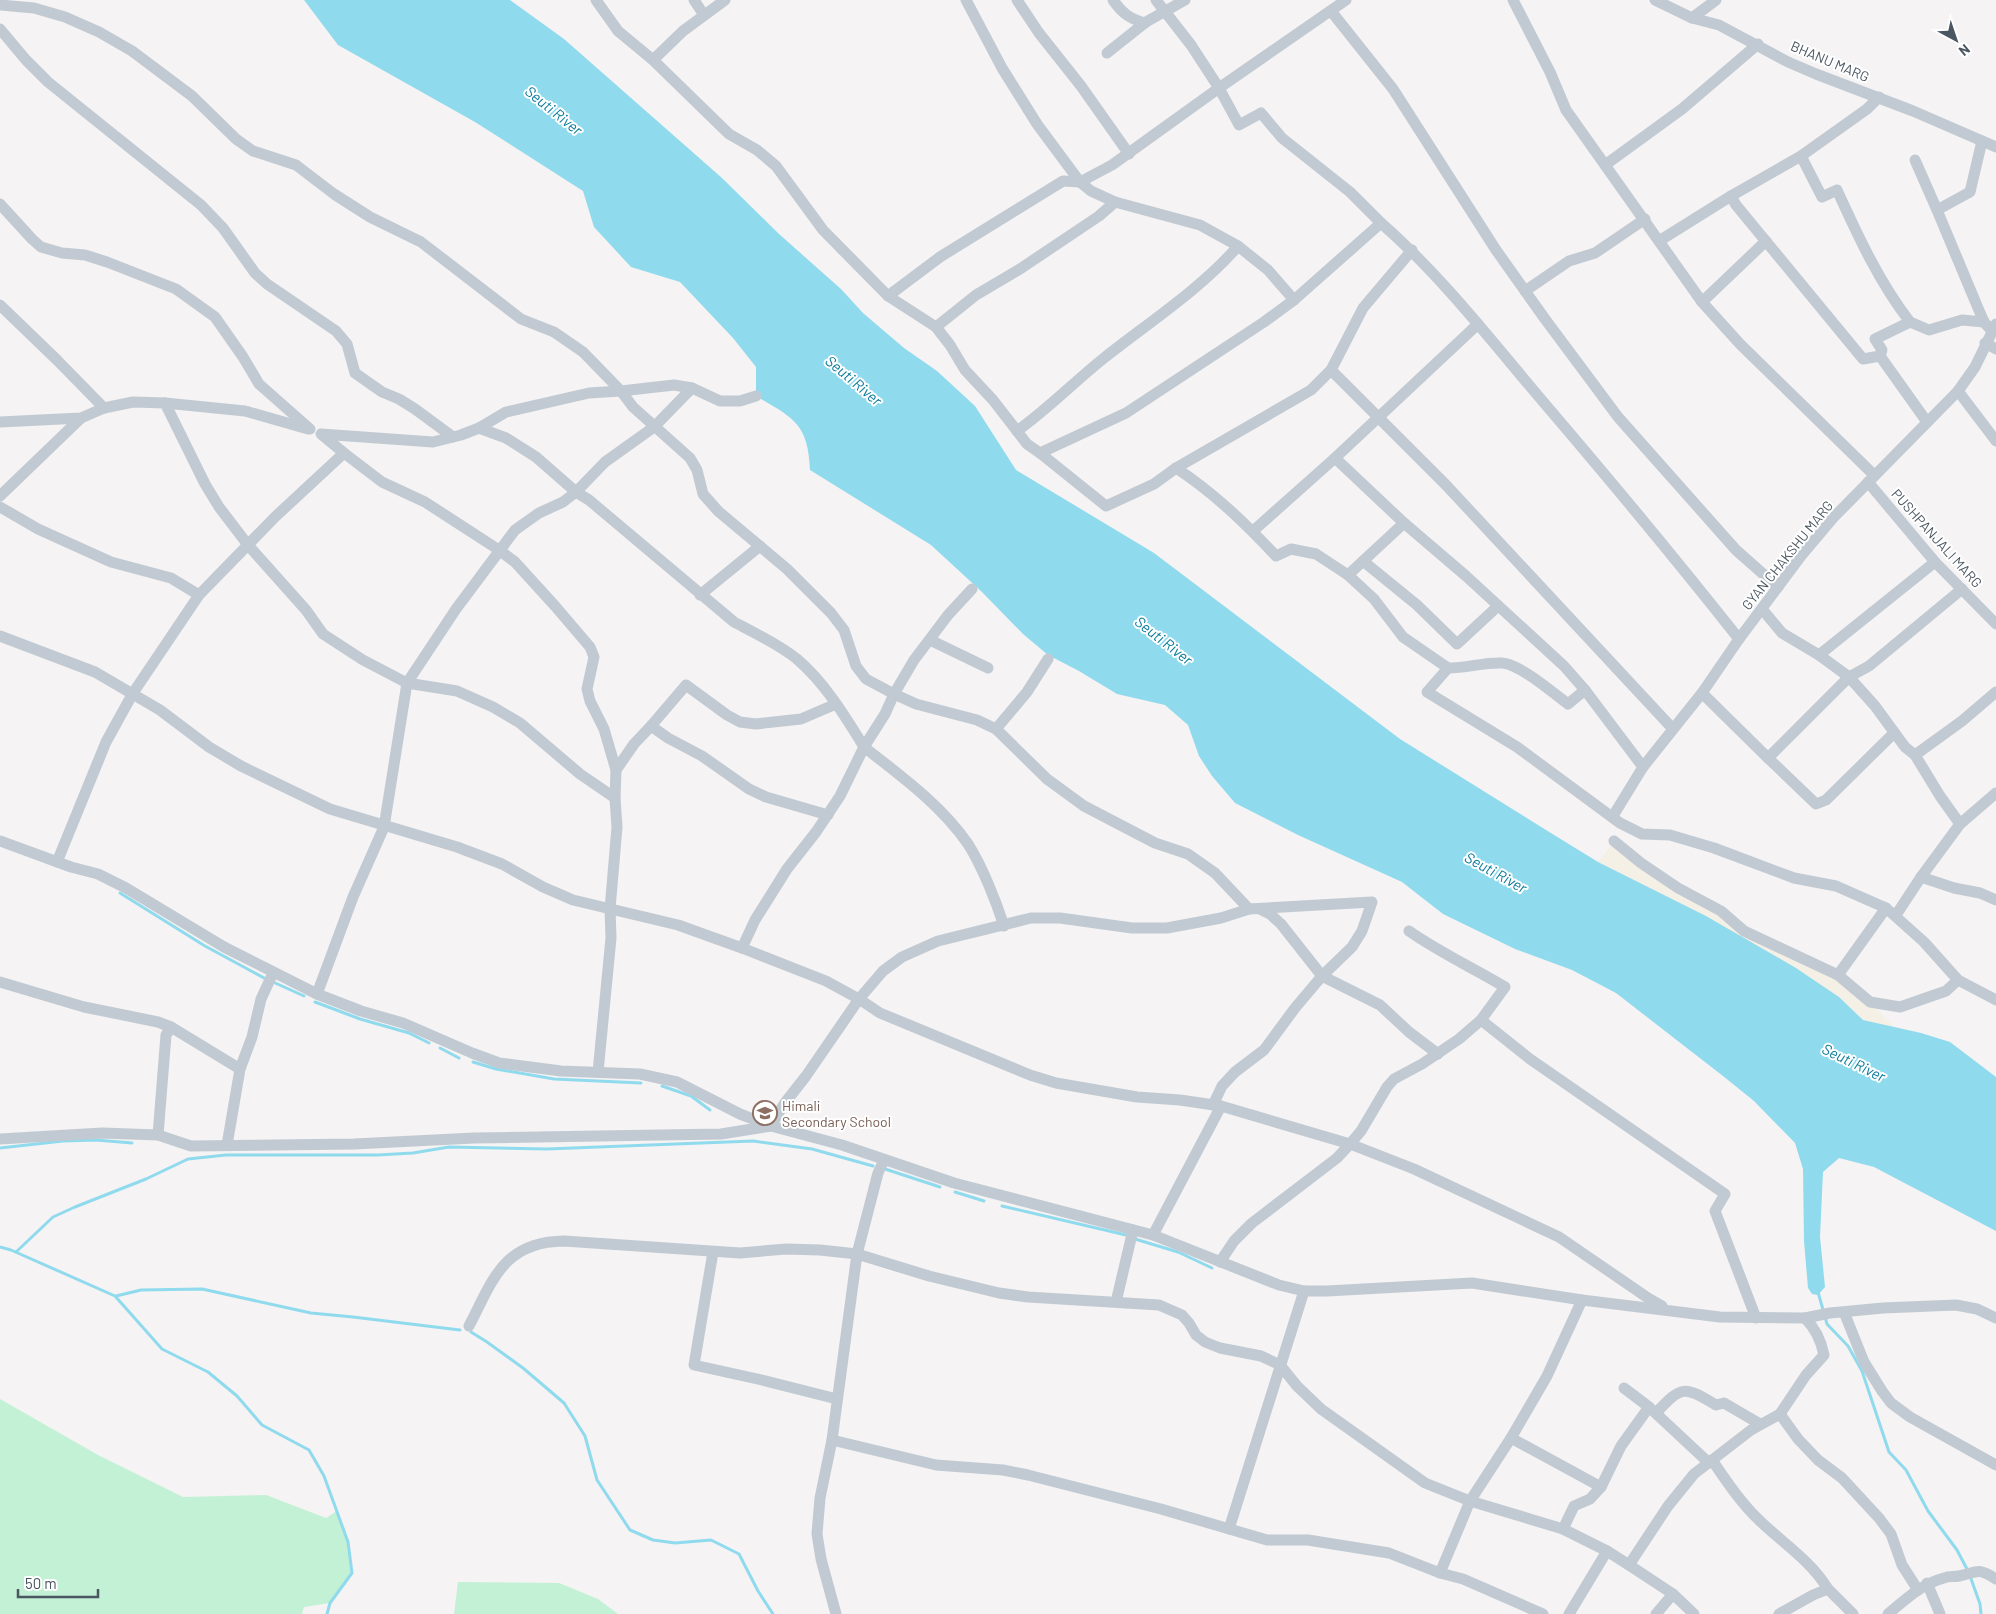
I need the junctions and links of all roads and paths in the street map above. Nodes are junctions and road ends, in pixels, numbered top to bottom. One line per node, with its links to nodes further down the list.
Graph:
1 (596, 0): 22 (street)
2 (694, 0): 16 (street)
3 (726, 0): 16 (street)
4 (966, 0): 31 (street)
5 (1017, 0): 27 (street)
6 (1114, 0): 18 (street)
7 (1156, 0): 14 (street)
8 (1184, 0): 14 (street)
9 (1346, 0): 15 (street)
10 (1513, 0): 30 (street, PUSHPANJALI MARG)
11 (1655, 0): 17 (street, BHANU MARG)
12 (1716, 0): 17 (street)
13 (0, 5): 57 (street)
14 (1164, 11): 18 (street); 23 (street)
15 (1331, 11): 23 (street); 42 (street)
16 (704, 15): 22 (street)
17 (1692, 18): 20 (street, BHANU MARG)
18 (1146, 23): 21 (street)
19 (0, 29): 70 (street)
20 (1758, 44): 24 (street, BHANU MARG); 30 (street)
21 (1107, 53)
22 (653, 60): 43 (street)
23 (1218, 88): 27 (street); 37 (street)
24 (1879, 98): 25 (street, BHANU MARG); 28 (street)
25 (1982, 141): 26 (street, BHANU MARG); 35 (street)
26 (1996, 147)
27 (1129, 154): 31 (street)
28 (1801, 156): 32 (street); 47 (street)
29 (1915, 160): 35 (street)
30 (1605, 165): 36 (street, PUSHPANJALI MARG)
31 (1080, 182): 33 (street); 43 (street)
32 (1732, 196): 38 (street); 39 (street)
33 (1115, 202): 40 (street); 50 (street)
34 (0, 204): 68 (street)
35 (1937, 210): 48 (street)
36 (1645, 219): 38 (street, PUSHPANJALI MARG); 42 (street)
37 (1381, 223): 41 (street); 44 (street)
38 (1659, 241): 45 (street, PUSHPANJALI MARG)
39 (1766, 241): 45 (street); 54 (street)
40 (1238, 246): 44 (street); 69 (street)
41 (1412, 250): 49 (street); 55 (street)
42 (1525, 291): 88 (street)
43 (888, 296): 50 (street)
44 (1294, 300): 73 (street)
45 (1702, 302): 76 (street, PUSHPANJALI MARG)
46 (0, 305): 61 (street)
47 (1910, 322): 48 (street); 54 (street)
48 (1984, 322): 51 (street)
49 (1478, 324): 63 (street); 98 (street)
50 (936, 327): 69 (street)
51 (1994, 327): 52 (street, GYAN CHAKSHU MARG)
52 (1985, 344): 53 (street); 58 (street, GYAN CHAKSHU MARG)
53 (1996, 349)
54 (1880, 356): 65 (street)
55 (1331, 370): 63 (street); 75 (street)
56 (692, 388): 57 (street); 59 (street); 66 (street)
57 (621, 391): 66 (street); 67 (street)
58 (1958, 391): 65 (street, GYAN CHAKSHU MARG); 71 (street)
59 (756, 396)
60 (165, 403): 61 (street); 68 (street); 82 (street)
61 (104, 408): 62 (street)
62 (81, 418): 64 (street); 78 (street)
63 (1377, 418): 74 (street); 114 (street)
64 (0, 422)
65 (1927, 422): 76 (street, GYAN CHAKSHU MARG)
66 (654, 427): 77 (street); 83 (street)
67 (479, 428): 70 (street); 77 (street)
68 (316, 431): 70 (street); 72 (street)
69 (1017, 431): 73 (street)
70 (453, 437)
71 (1996, 442)
72 (344, 453): 82 (street); 84 (street)
73 (1040, 453): 75 (street)
74 (1335, 458): 80 (street); 81 (street)
75 (1176, 468): 81 (street)
76 (1871, 479): 86 (street, PUSHPANJALI MARG); 88 (street, GYAN CHAKSHU MARG)
77 (576, 492): 84 (street); 92 (street)
78 (0, 496)
79 (0, 507): 91 (street)
80 (1404, 523): 85 (street); 93 (street)
81 (1253, 531): 87 (street)
82 (248, 545): 91 (street); 105 (street)
83 (760, 546): 92 (street); 110 (street)
84 (499, 550): 105 (street); 120 (street)
85 (1363, 561): 87 (street); 93 (street)
86 (1935, 562): 90 (street, PUSHPANJALI MARG); 100 (street)
87 (1348, 575): 103 (street)
88 (1778, 587): 94 (street, GYAN CHAKSHU MARG)
89 (972, 589): 99 (street)
90 (1962, 589): 95 (street, PUSHPANJALI MARG); 104 (street)
91 (199, 595): 108 (street)
92 (700, 595): 111 (street)
93 (1498, 606): 106 (street)
94 (1762, 609): 98 (street, GYAN CHAKSHU MARG); 100 (street)
95 (1991, 610): 96 (street, PUSHPANJALI MARG)
96 (1996, 624)
97 (0, 636): 108 (street)
98 (1740, 639): 109 (street, GYAN CHAKSHU MARG)
99 (930, 640): 102 (street); 110 (street)
100 (1819, 655): 104 (street)
101 (1048, 659): 113 (street)
102 (988, 668)
103 (1448, 668): 106 (street); 124 (street)
104 (1849, 677): 115 (street); 118 (street)
105 (407, 683): 122 (street); 126 (street)
106 (1585, 690): 119 (street)
107 (1996, 692): 117 (street)
108 (133, 693): 126 (street); 129 (street)
109 (1702, 693): 114 (street, GYAN CHAKSHU MARG); 118 (street)
110 (894, 694): 113 (street); 116 (street)
111 (836, 704): 112 (street); 116 (street)
112 (651, 726): 120 (street); 123 (street)
113 (996, 729): 134 (street)
114 (1673, 729): 119 (street, GYAN CHAKSHU MARG)
115 (1894, 733): 117 (street); 118 (street)
116 (864, 747): 123 (street); 136 (street)
117 (1915, 755): 125 (street)
118 (1768, 758)
119 (1643, 767): 124 (street, GYAN CHAKSHU MARG)
120 (616, 770): 122 (street)
121 (1996, 793): 125 (street)
122 (616, 798): 133 (street)
123 (828, 815): 138 (street)
124 (1613, 816): 132 (street)
125 (1960, 824): 130 (street)
126 (384, 827): 133 (street); 144 (street)
127 (0, 841): 129 (street)
128 (1614, 841): 140 (street)
129 (57, 862): 139 (street)
130 (1921, 877): 131 (street); 135 (street)
131 (1996, 900)
132 (1886, 908): 135 (street); 140 (street)
133 (610, 909): 138 (street); 151 (street)
134 (1254, 909): 136 (street); 141 (street); 141 (street)
135 (1896, 915): 142 (street)
136 (1004, 926): 145 (street)
137 (1409, 931): 147 (street)
138 (742, 948): 145 (street)
139 (273, 973): 144 (street); 150 (street)
140 (1838, 975): 142 (street)
141 (1322, 976): 149 (street); 152 (street)
142 (1958, 980): 146 (street)
143 (0, 982): 148 (street)
144 (317, 994): 151 (street)
145 (859, 999): 152 (street); 153 (street)
146 (1996, 1000)
147 (1481, 1020): 149 (street); 170 (street)
148 (171, 1027): 150 (street); 154 (street)
149 (1438, 1054): 156 (street)
150 (240, 1070): 157 (street)
151 (598, 1072): 153 (street)
152 (1217, 1105): 156 (street); 160 (street)
153 (770, 1126): 157 (street); 158 (street)
154 (158, 1135): 155 (street); 157 (street)
155 (0, 1139)
156 (1350, 1144): 163 (street); 167 (street)
157 (227, 1145)
158 (884, 1160): 159 (street); 162 (street)
159 (1132, 1230): 160 (street); 166 (street)
160 (1154, 1235): 163 (street)
161 (713, 1252): 162 (street); 172 (street); 175 (street)
162 (857, 1254): 166 (street); 175 (street)
163 (1220, 1262): 164 (street)
164 (1304, 1291): 165 (street); 173 (street)
165 (1582, 1300): 167 (street); 179 (street)
166 (1116, 1302): 173 (street)
167 (1673, 1312): 170 (street)
168 (1844, 1312): 169 (street); 171 (street); 182 (street)
169 (1811, 1316): 170 (street); 177 (street)
170 (1756, 1318)
171 (1996, 1318)
172 (469, 1326)
173 (1280, 1365): 184 (street); 185 (street)
174 (1624, 1388): 176 (street)
175 (837, 1399): 180 (street)
176 (1653, 1410): 178 (street); 181 (street); 183 (street)
177 (1780, 1414): 178 (street); 191 (street)
178 (1760, 1424): 181 (street)
179 (1511, 1438): 183 (street); 184 (street)
180 (832, 1440): 185 (street); 194 (street)
181 (1711, 1462): 188 (street); 192 (street)
182 (1996, 1465)
183 (1601, 1487): 186 (street)
184 (1470, 1501): 186 (street); 189 (street)
185 (1229, 1529): 189 (street)
186 (1562, 1529): 187 (street)
187 (1607, 1551): 188 (street); 196 (street)
188 (1629, 1565): 193 (street)
189 (1440, 1573): 195 (street)
190 (1996, 1579): 191 (street)
191 (1923, 1586): 201 (street); 202 (street)
192 (1828, 1590): 199 (street); 200 (street)
193 (1673, 1594): 197 (street); 198 (street)
194 (836, 1614)
195 (1544, 1614)
196 (1569, 1614)
197 (1656, 1614)
198 (1694, 1614)
199 (1779, 1614)
200 (1853, 1614)
201 (1888, 1614)
202 (1940, 1614)

